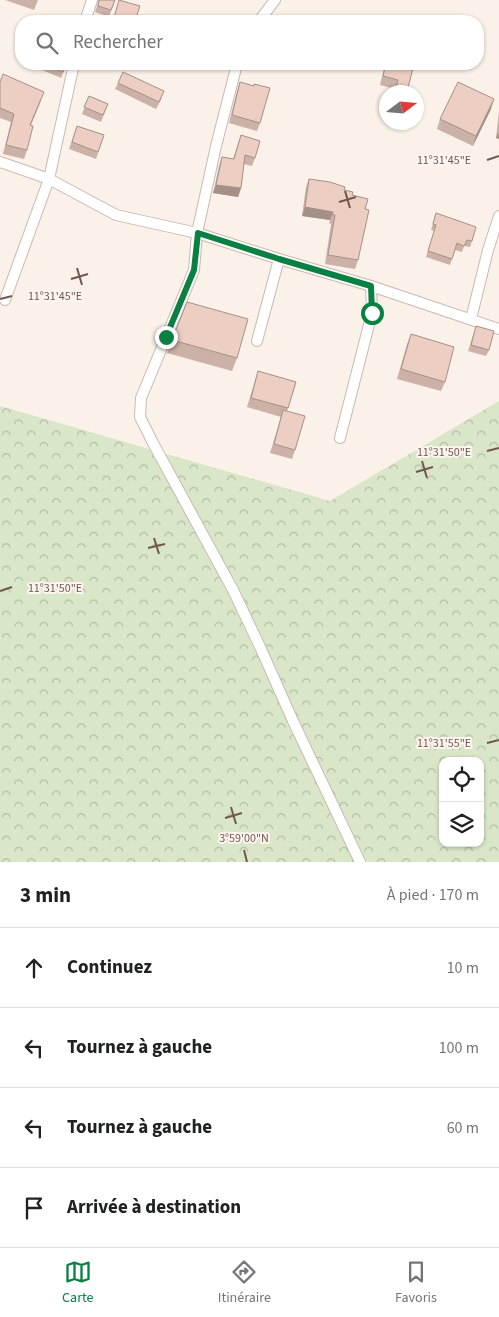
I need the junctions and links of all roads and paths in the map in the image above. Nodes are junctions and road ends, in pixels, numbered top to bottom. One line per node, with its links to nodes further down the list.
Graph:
1 (92, 0): 3 (street)
2 (275, 0): 4 (street)
3 (87, 15)
4 (264, 15)
5 (73, 70): 8 (street)
6 (235, 70): 10 (street)
7 (0, 162): 8 (street)
8 (49, 179): 10 (street); 13 (street)
9 (499, 216): 14 (street)
10 (198, 233): 11 (street); 18 (street)
11 (279, 259): 12 (street); 16 (street)
12 (371, 286): 14 (street); 17 (street)
13 (5, 300)
14 (471, 319): 15 (street)
15 (499, 329)
16 (257, 341)
17 (340, 438)
18 (360, 862)

